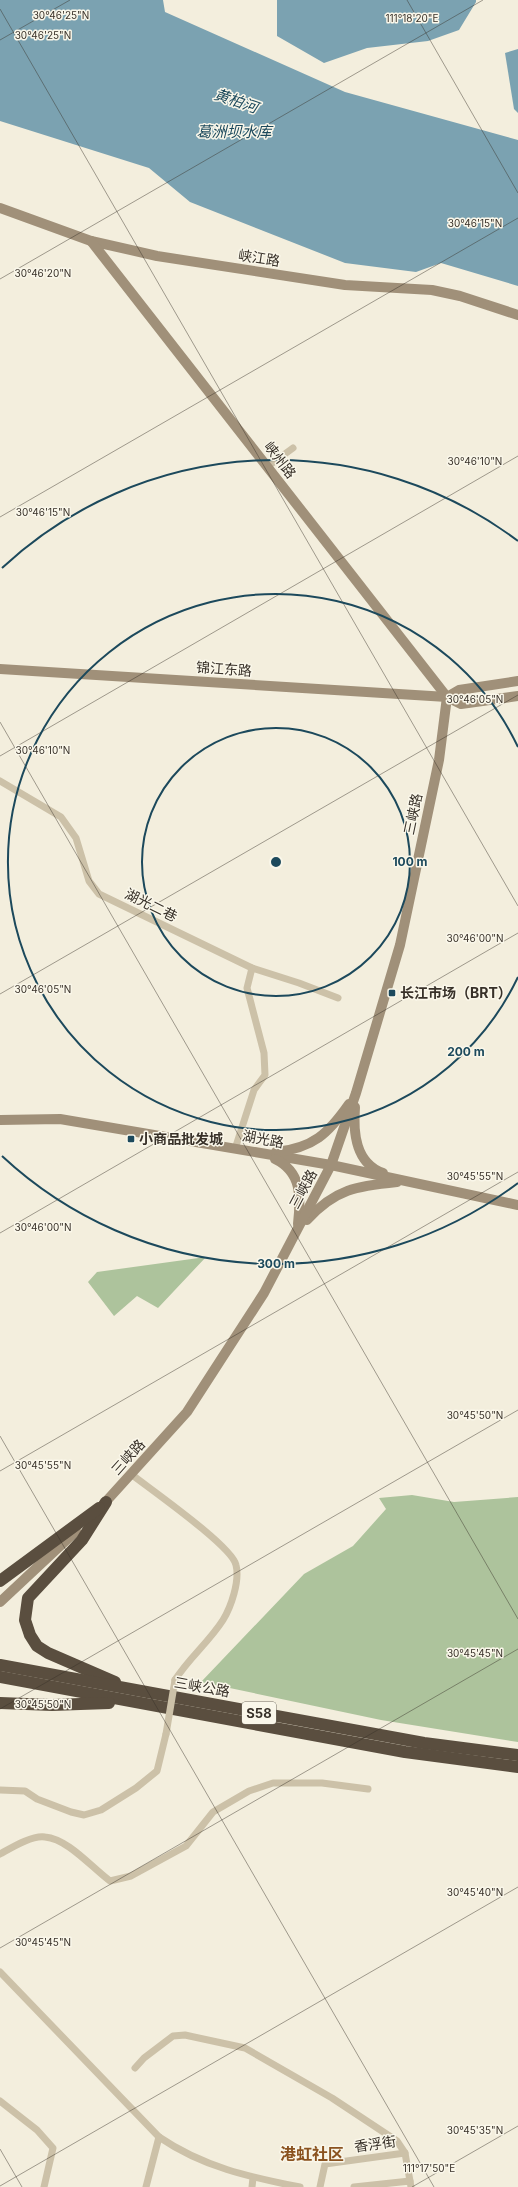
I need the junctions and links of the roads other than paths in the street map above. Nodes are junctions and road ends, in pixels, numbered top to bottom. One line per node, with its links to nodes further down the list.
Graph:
1 (0, 208): 2 (main road, 峡江路)
2 (91, 241): 3 (main road, 峡江路); 5 (main road, 峡州路)
3 (518, 315)
4 (293, 448): 5 (street)
5 (267, 467): 9 (main road, 峡州路)
6 (0, 669): 9 (main road, 锦江东路)
7 (518, 682): 9 (main road)
8 (518, 696): 9 (main road)
9 (447, 697): 13 (main road, 三峡路)
10 (0, 781): 11 (street, 湖光二巷)
11 (252, 968): 12 (street, 湖光二巷); 15 (street)
12 (338, 998)
13 (356, 1093): 16 (main road); 17 (main road, 三峡路); 18 (main road)
14 (0, 1120): 15 (main road, 湖光路)
15 (235, 1148): 16 (main road, 湖光路)
16 (264, 1153): 17 (main road, 湖光路); 20 (main road)
17 (331, 1165): 18 (main road, 湖光路); 20 (main road, 三峡路)
18 (405, 1181): 19 (main road, 湖光路); 20 (main road)
19 (518, 1205)
20 (297, 1230): 21 (main road, 三峡路)
21 (131, 1474): 22 (main road, 三峡路); 33 (street, bridge)
22 (106, 1502): 23 (highway); 24 (main road, 三峡路); 27 (highway)
23 (0, 1581)
24 (0, 1602)
25 (0, 1665): 27 (highway, 三峡公路 / S58)
26 (0, 1677): 28 (highway, 三峡公路 / S58)
27 (137, 1691): 30 (highway, 三峡公路 / S58)
28 (131, 1702): 29 (highway); 31 (highway, 三峡公路 / S58)
29 (0, 1703)
30 (518, 1755)
31 (518, 1767)
32 (368, 1788): 34 (street)
33 (0, 1790)
34 (0, 1854)
35 (0, 1972): 38 (street)
36 (135, 2068): 39 (street)
37 (0, 2101): 42 (street)
38 (159, 2137): 40 (street); 43 (street)
39 (405, 2153): 41 (street); 46 (street, 香浮街)
40 (254, 2178): 44 (street); 45 (street)
41 (410, 2184): 47 (street)
42 (44, 2187)
43 (146, 2187)
44 (252, 2187)
45 (300, 2187)
46 (320, 2187)
47 (354, 2187)

